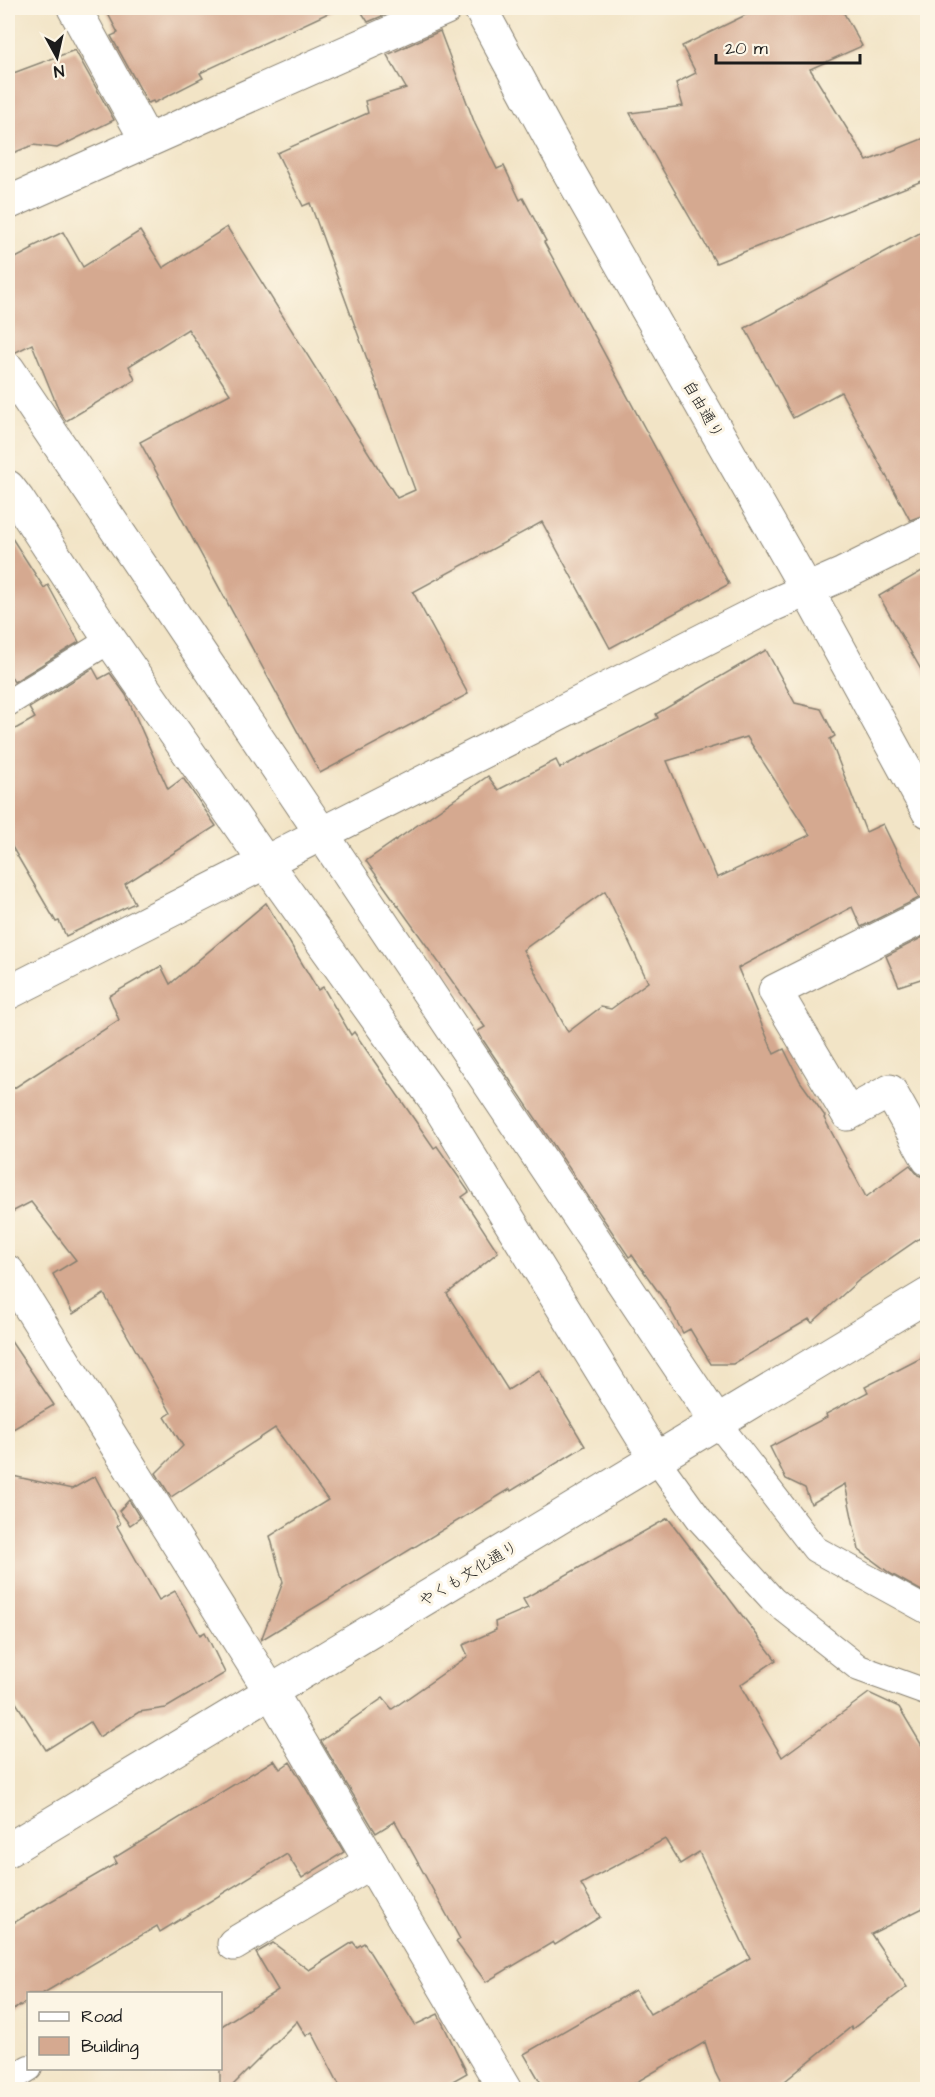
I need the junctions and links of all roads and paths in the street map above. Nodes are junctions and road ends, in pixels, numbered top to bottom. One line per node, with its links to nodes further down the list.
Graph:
1 (74, 8): 4 (street)
2 (446, 8): 4 (street)
3 (480, 8): 9 (street, 自由通り)
4 (147, 141): 5 (street)
5 (8, 203)
6 (8, 369): 13 (street)
7 (8, 488): 10 (street)
8 (927, 532): 9 (street)
9 (807, 590): 12 (street, 自由通り); 13 (street)
10 (110, 640): 11 (lane); 14 (street)
11 (8, 703)
12 (927, 811)
13 (322, 834): 14 (street); 20 (street)
14 (265, 862): 16 (street); 21 (street)
15 (927, 914): 17 (street)
16 (8, 993)
17 (927, 1159)
18 (8, 1272): 23 (street)
19 (927, 1295): 20 (street, やくも文化通り)
20 (716, 1421): 21 (street, やくも文化通り); 22 (lane)
21 (656, 1459): 23 (street, やくも文化通り); 24 (lane)
22 (927, 1611)
23 (271, 1692): 25 (street, やくも文化通り); 26 (street)
24 (927, 1692)
25 (8, 1850)
26 (371, 1862): 27 (street); 30 (street)
27 (234, 1944)
28 (27, 2069): 29 (lane)
29 (8, 2081)
30 (505, 2090)

